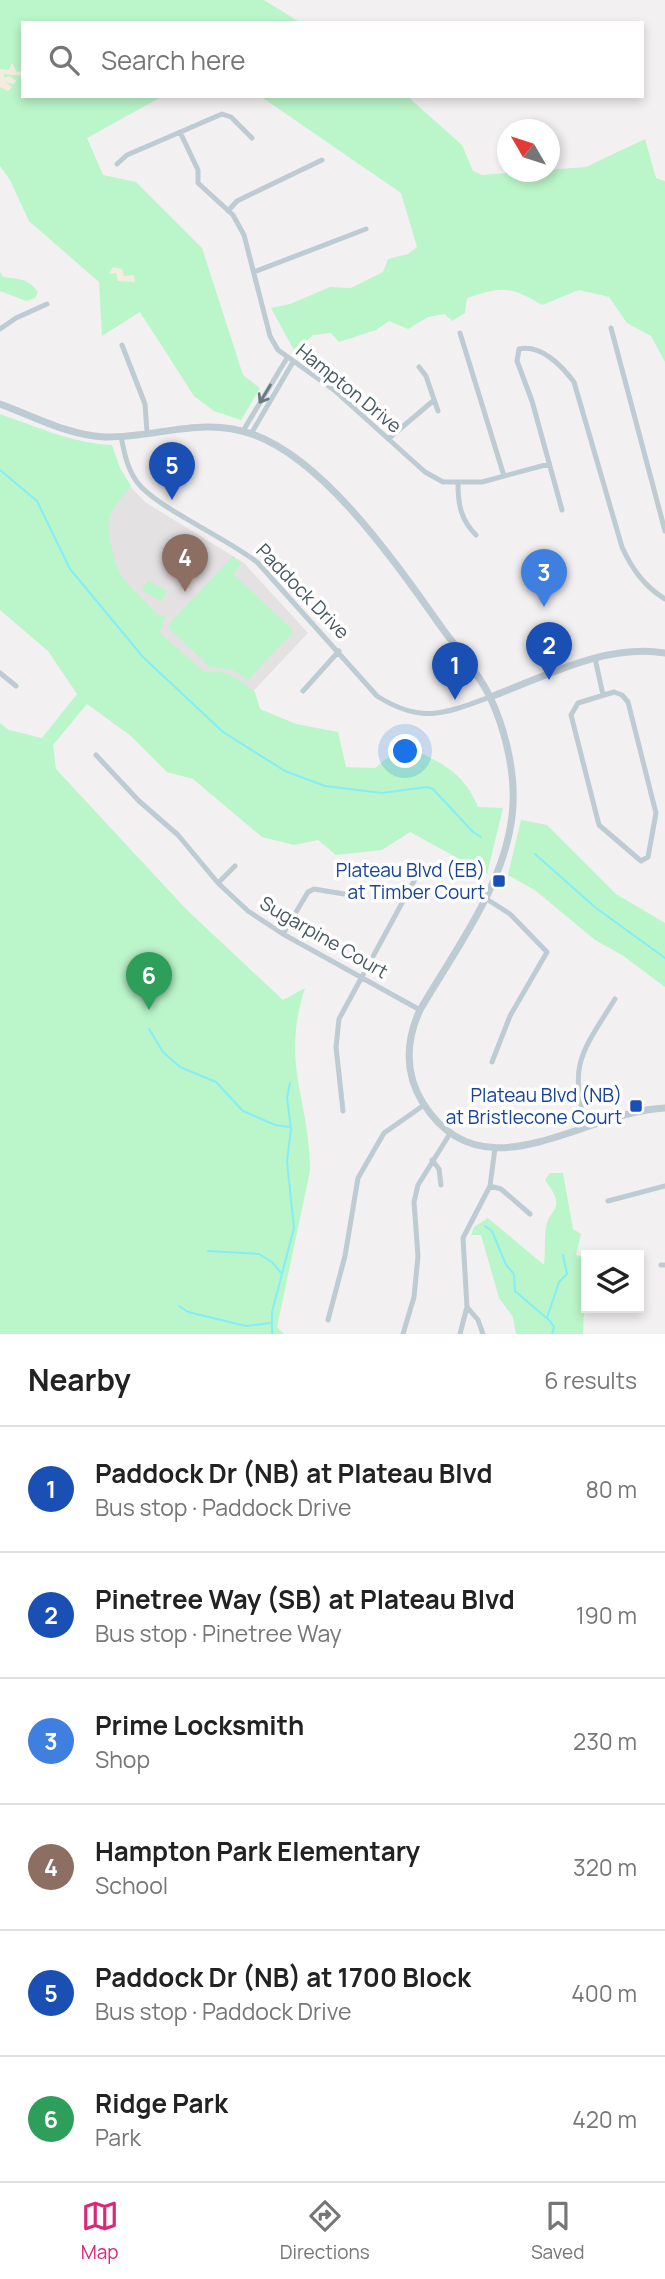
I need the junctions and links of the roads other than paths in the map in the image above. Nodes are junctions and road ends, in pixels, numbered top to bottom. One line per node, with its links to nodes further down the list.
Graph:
1 (180, 132): 2 (street); 4 (street); 5 (street, Hampton Drive)
2 (252, 138)
3 (322, 160): 5 (street)
4 (117, 164)
5 (228, 211): 7 (street, Hampton Drive)
6 (366, 229): 7 (street)
7 (254, 272): 13 (street, Hampton Drive)
8 (47, 304): 10 (street)
9 (611, 328): 28 (street)
10 (0, 329)
11 (460, 333): 25 (street)
12 (122, 345): 20 (street)
13 (287, 358): 14 (street, Hampton Drive); 19 (street, one-way to 19)
14 (293, 362): 21 (street); 23 (street, Hampton Drive)
15 (419, 368): 16 (street)
16 (433, 401): 18 (street); 23 (street)
17 (0, 404): 22 (street)
18 (438, 411)
19 (243, 431): 20 (street); 21 (street)
20 (147, 432): 22 (street)
21 (251, 434): 38 (street)
22 (121, 436): 31 (street, Paddock Drive)
23 (388, 439): 26 (street, Hampton Drive)
24 (549, 464): 25 (street, Hampton Drive); 27 (street); 30 (street)
25 (504, 476): 26 (street, Hampton Drive)
26 (458, 484): 29 (street)
27 (562, 510)
28 (665, 531)
29 (476, 535)
30 (665, 598)
31 (339, 652): 36 (street); 38 (street, Paddock Drive)
32 (665, 653): 33 (street)
33 (595, 658): 37 (street); 38 (street)
34 (0, 673): 35 (street)
35 (16, 686)
36 (303, 691)
37 (603, 695): 37 (street)
38 (490, 697): 44 (street)
39 (96, 755): 42 (street, Sugarpine Court)
40 (235, 866): 42 (street)
41 (414, 881): 46 (street)
42 (218, 883): 45 (street, Sugarpine Court)
43 (356, 896): 45 (street)
44 (485, 898): 48 (street); 49 (street)
45 (283, 934): 46 (street, Sugarpine Court)
46 (360, 977): 48 (street, Sugarpine Court); 52 (street)
47 (615, 999): 53 (street)
48 (420, 1010): 50 (street)
49 (492, 1062)
50 (424, 1105): 54 (street); 63 (street)
51 (665, 1108): 53 (street)
52 (342, 1111)
53 (586, 1127): 55 (street)
54 (451, 1132): 55 (street); 56 (street)
55 (495, 1148): 58 (street)
56 (432, 1160): 57 (street); 64 (street)
57 (441, 1185)
58 (490, 1186): 61 (street); 62 (street)
59 (665, 1186): 60 (street)
60 (608, 1201)
61 (530, 1214)
62 (467, 1307): 65 (street); 66 (street)
63 (328, 1320)
64 (403, 1334)
65 (460, 1334)
66 (483, 1334)

